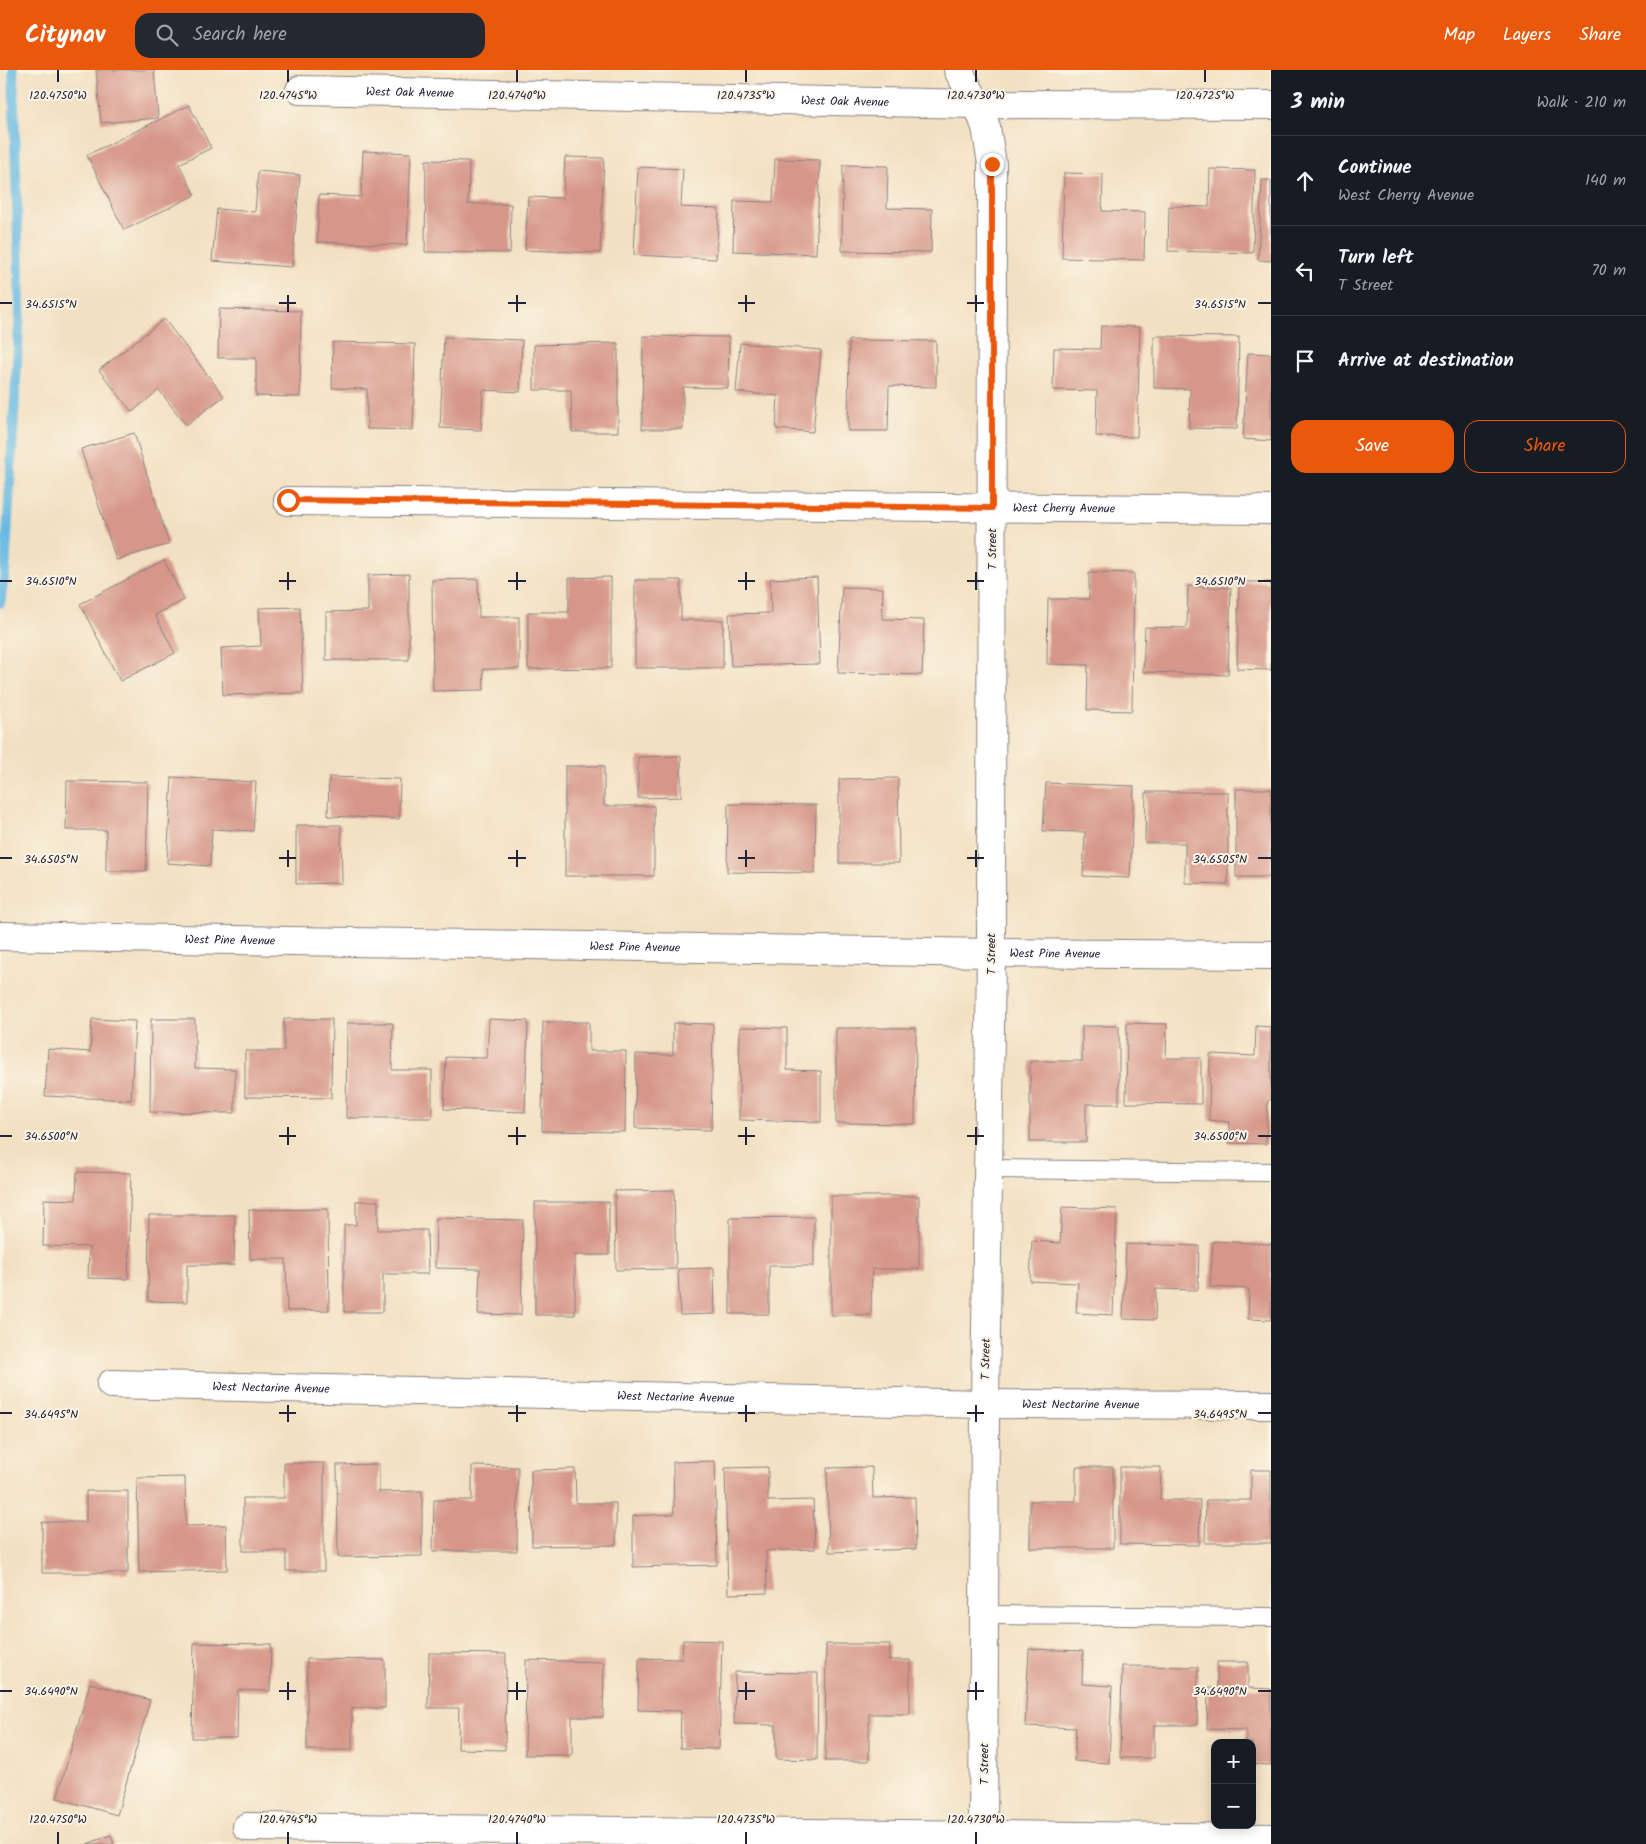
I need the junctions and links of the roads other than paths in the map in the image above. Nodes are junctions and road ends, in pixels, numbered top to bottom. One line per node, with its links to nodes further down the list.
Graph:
1 (958, 70): 3 (street, T Street)
2 (300, 90): 3 (street, West Oak Avenue)
3 (977, 104): 4 (street, West Oak Avenue); 6 (street, T Street)
4 (1271, 105)
5 (288, 500): 6 (street, West Cherry Avenue)
6 (992, 508): 7 (street, West Cherry Avenue); 9 (street, T Street)
7 (1271, 510)
8 (0, 936): 9 (street, West Pine Avenue)
9 (991, 953): 10 (street, West Pine Avenue); 11 (street, T Street)
10 (1271, 955)
11 (989, 1169): 12 (lane); 14 (street, T Street)
12 (1271, 1172)
13 (111, 1384): 14 (street, West Nectarine Avenue)
14 (985, 1404): 15 (street, West Nectarine Avenue); 16 (street, T Street)
15 (1271, 1405)
16 (984, 1615): 17 (lane); 21 (street, T Street)
17 (1271, 1617)
18 (247, 1827): 19 (street)
19 (583, 1837): 21 (street)
20 (1271, 1838): 21 (street)
21 (983, 1840)

